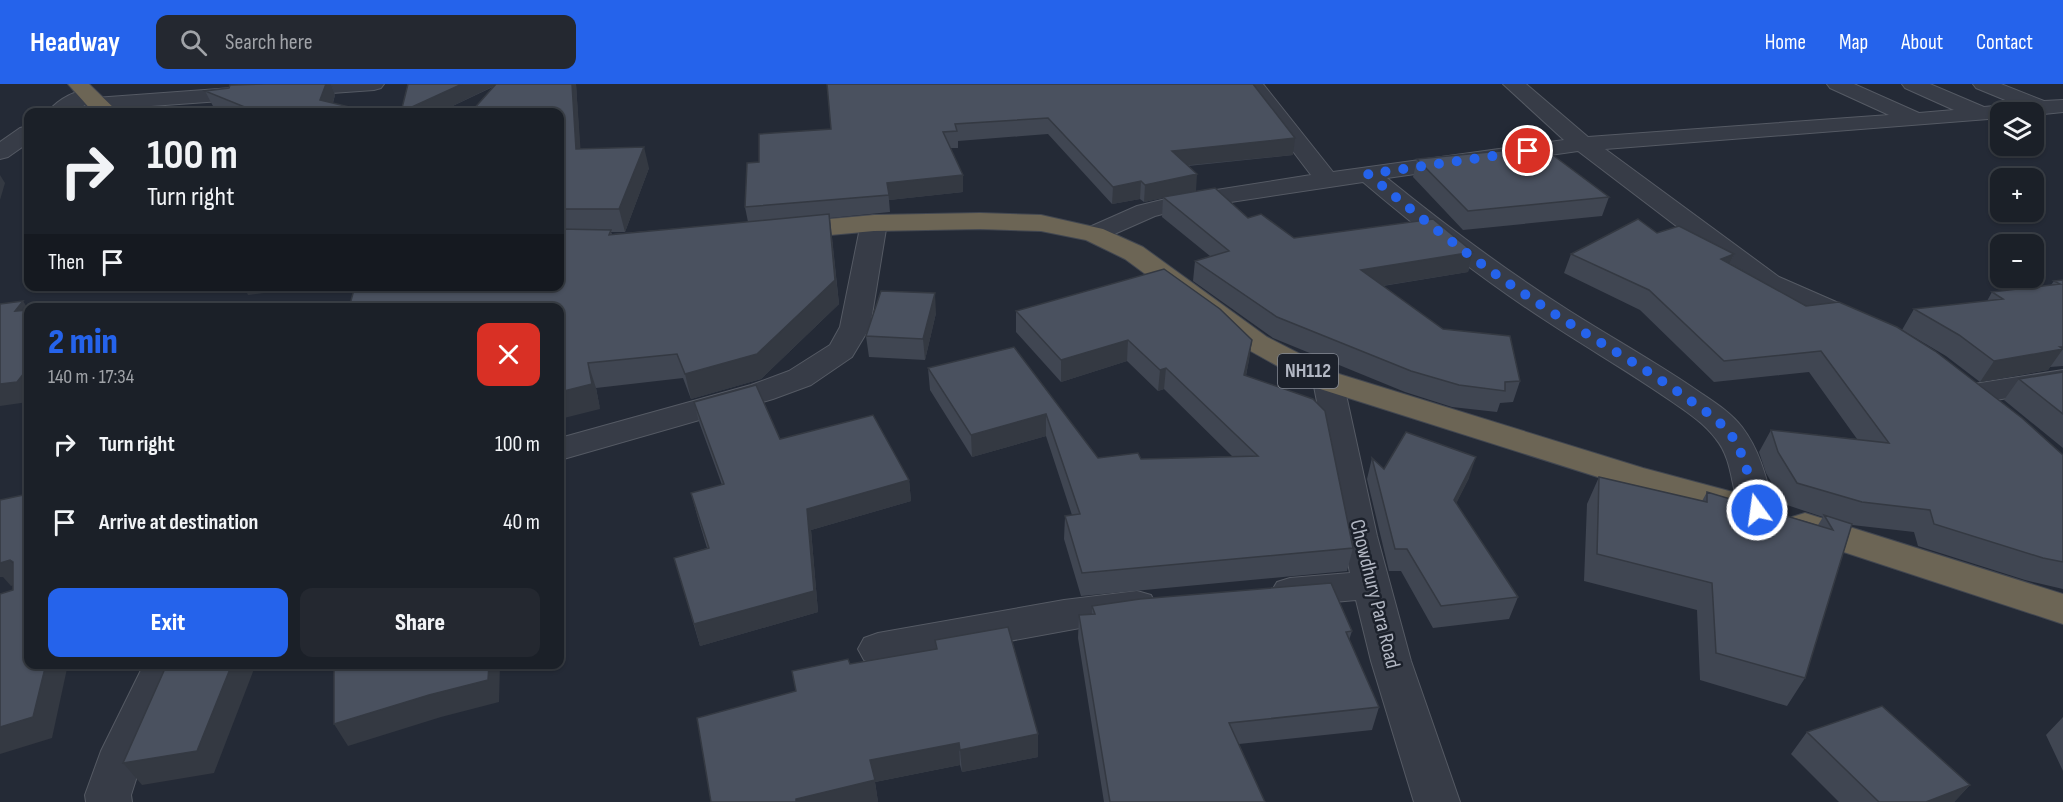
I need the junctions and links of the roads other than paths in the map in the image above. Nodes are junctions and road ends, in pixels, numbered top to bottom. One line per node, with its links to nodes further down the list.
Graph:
1 (374, 84): 7 (street)
2 (1252, 84): 16 (street)
3 (1513, 84): 13 (street)
4 (1837, 84): 11 (street)
5 (1912, 84): 10 (street)
6 (1983, 84): 8 (street)
7 (92, 99): 9 (street)
8 (2053, 107): 10 (street)
9 (69, 108)
10 (1982, 114): 11 (street)
11 (1917, 120): 13 (street)
12 (24, 136): 14 (street)
13 (1583, 144): 15 (street); 20 (street)
14 (0, 152)
15 (1368, 174): 16 (street); 25 (street)
16 (1328, 181): 19 (street)
17 (874, 223): 18 (highway, NH112); 19 (highway, NH112); 24 (street)
18 (761, 234)
19 (1094, 234): 22 (highway, NH112)
20 (1874, 330)
21 (2063, 379): 23 (street)
22 (1328, 381): 25 (highway, NH112); 26 (street, Chowdhury Para Road)
23 (2002, 416)
24 (564, 448)
25 (1757, 510): 29 (highway, NH112)
26 (1371, 585): 27 (street); 33 (street, Chowdhury Para Road)
27 (1260, 594)
28 (1171, 602): 30 (street)
29 (2063, 609)
30 (878, 649)
31 (163, 669): 32 (street)
32 (110, 802)
33 (1437, 802)

